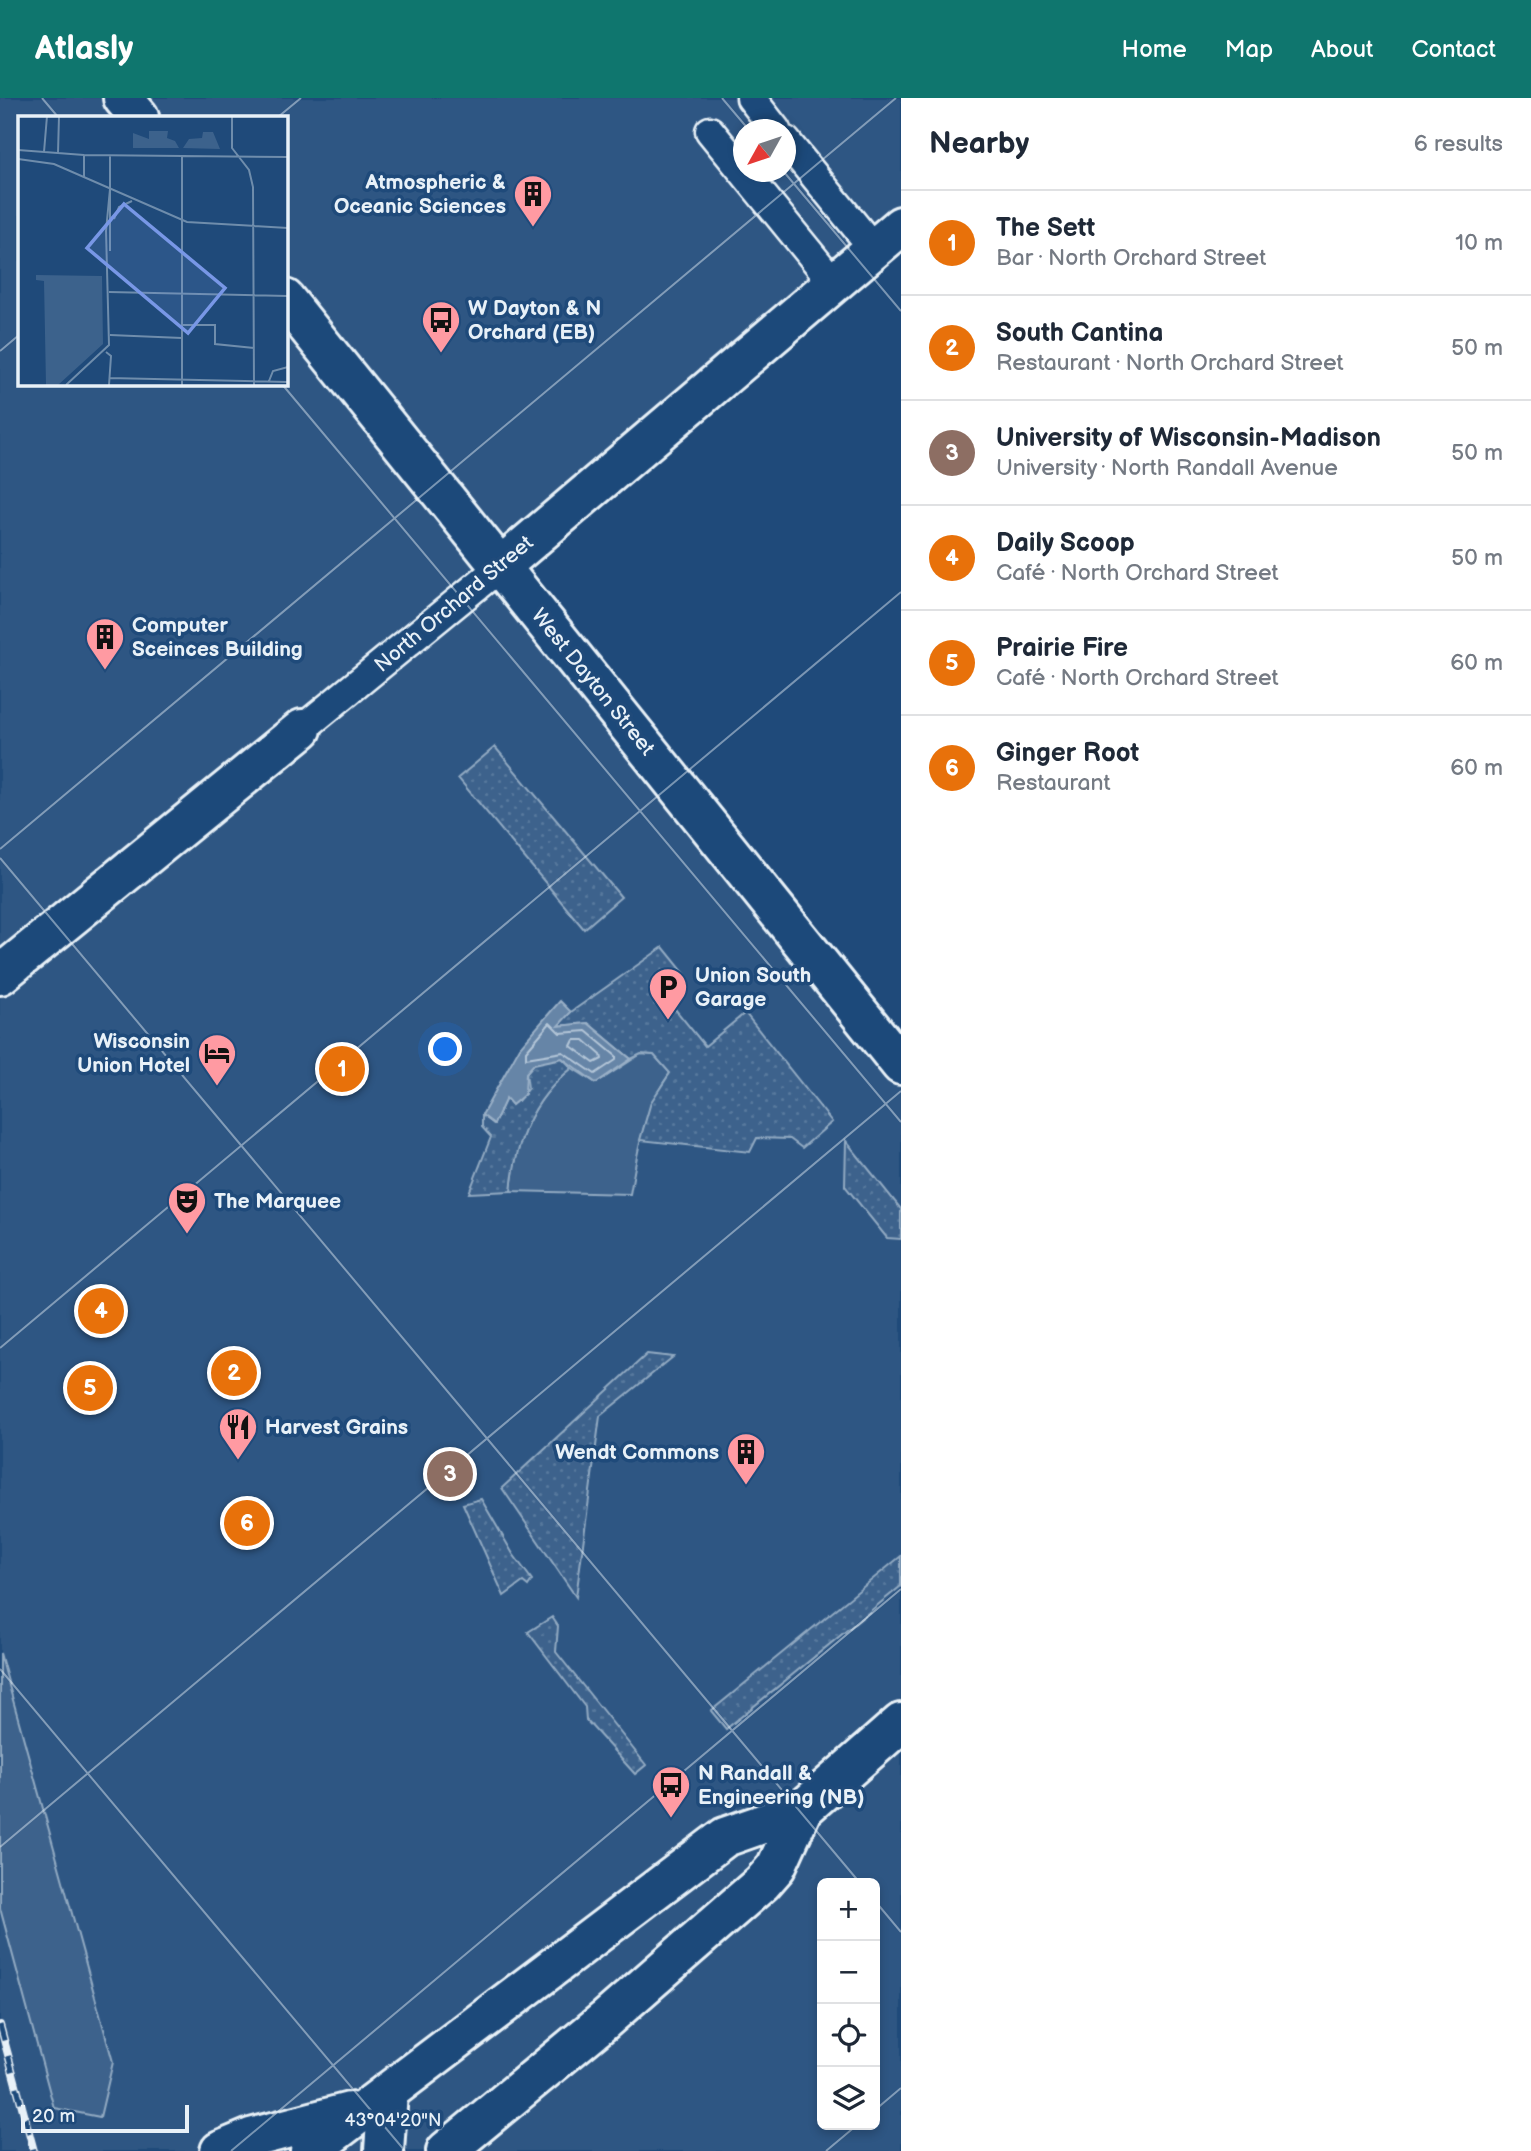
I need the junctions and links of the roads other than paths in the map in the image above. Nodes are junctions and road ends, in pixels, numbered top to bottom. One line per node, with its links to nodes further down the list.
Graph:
1 (123, 98): 3 (street)
2 (751, 98): 4 (lane)
3 (138, 116)
4 (767, 119)
5 (710, 131): 8 (lane)
6 (796, 150): 7 (lane)
7 (888, 237): 8 (street, North Orchard Street)
8 (834, 283): 10 (street, North Orchard Street)
9 (287, 301): 10 (street, West Dayton Street)
10 (500, 567): 11 (lane, North Orchard Street); 13 (street, West Dayton Street)
11 (302, 729): 12 (street, North Orchard Street)
12 (0, 975)
13 (901, 1065)
14 (901, 1723): 15 (street)
15 (802, 1810): 16 (street); 20 (street)
16 (376, 2101): 17 (street); 18 (street); 19 (street)
17 (220, 2151)
18 (310, 2151)
19 (384, 2151)
20 (446, 2151)

